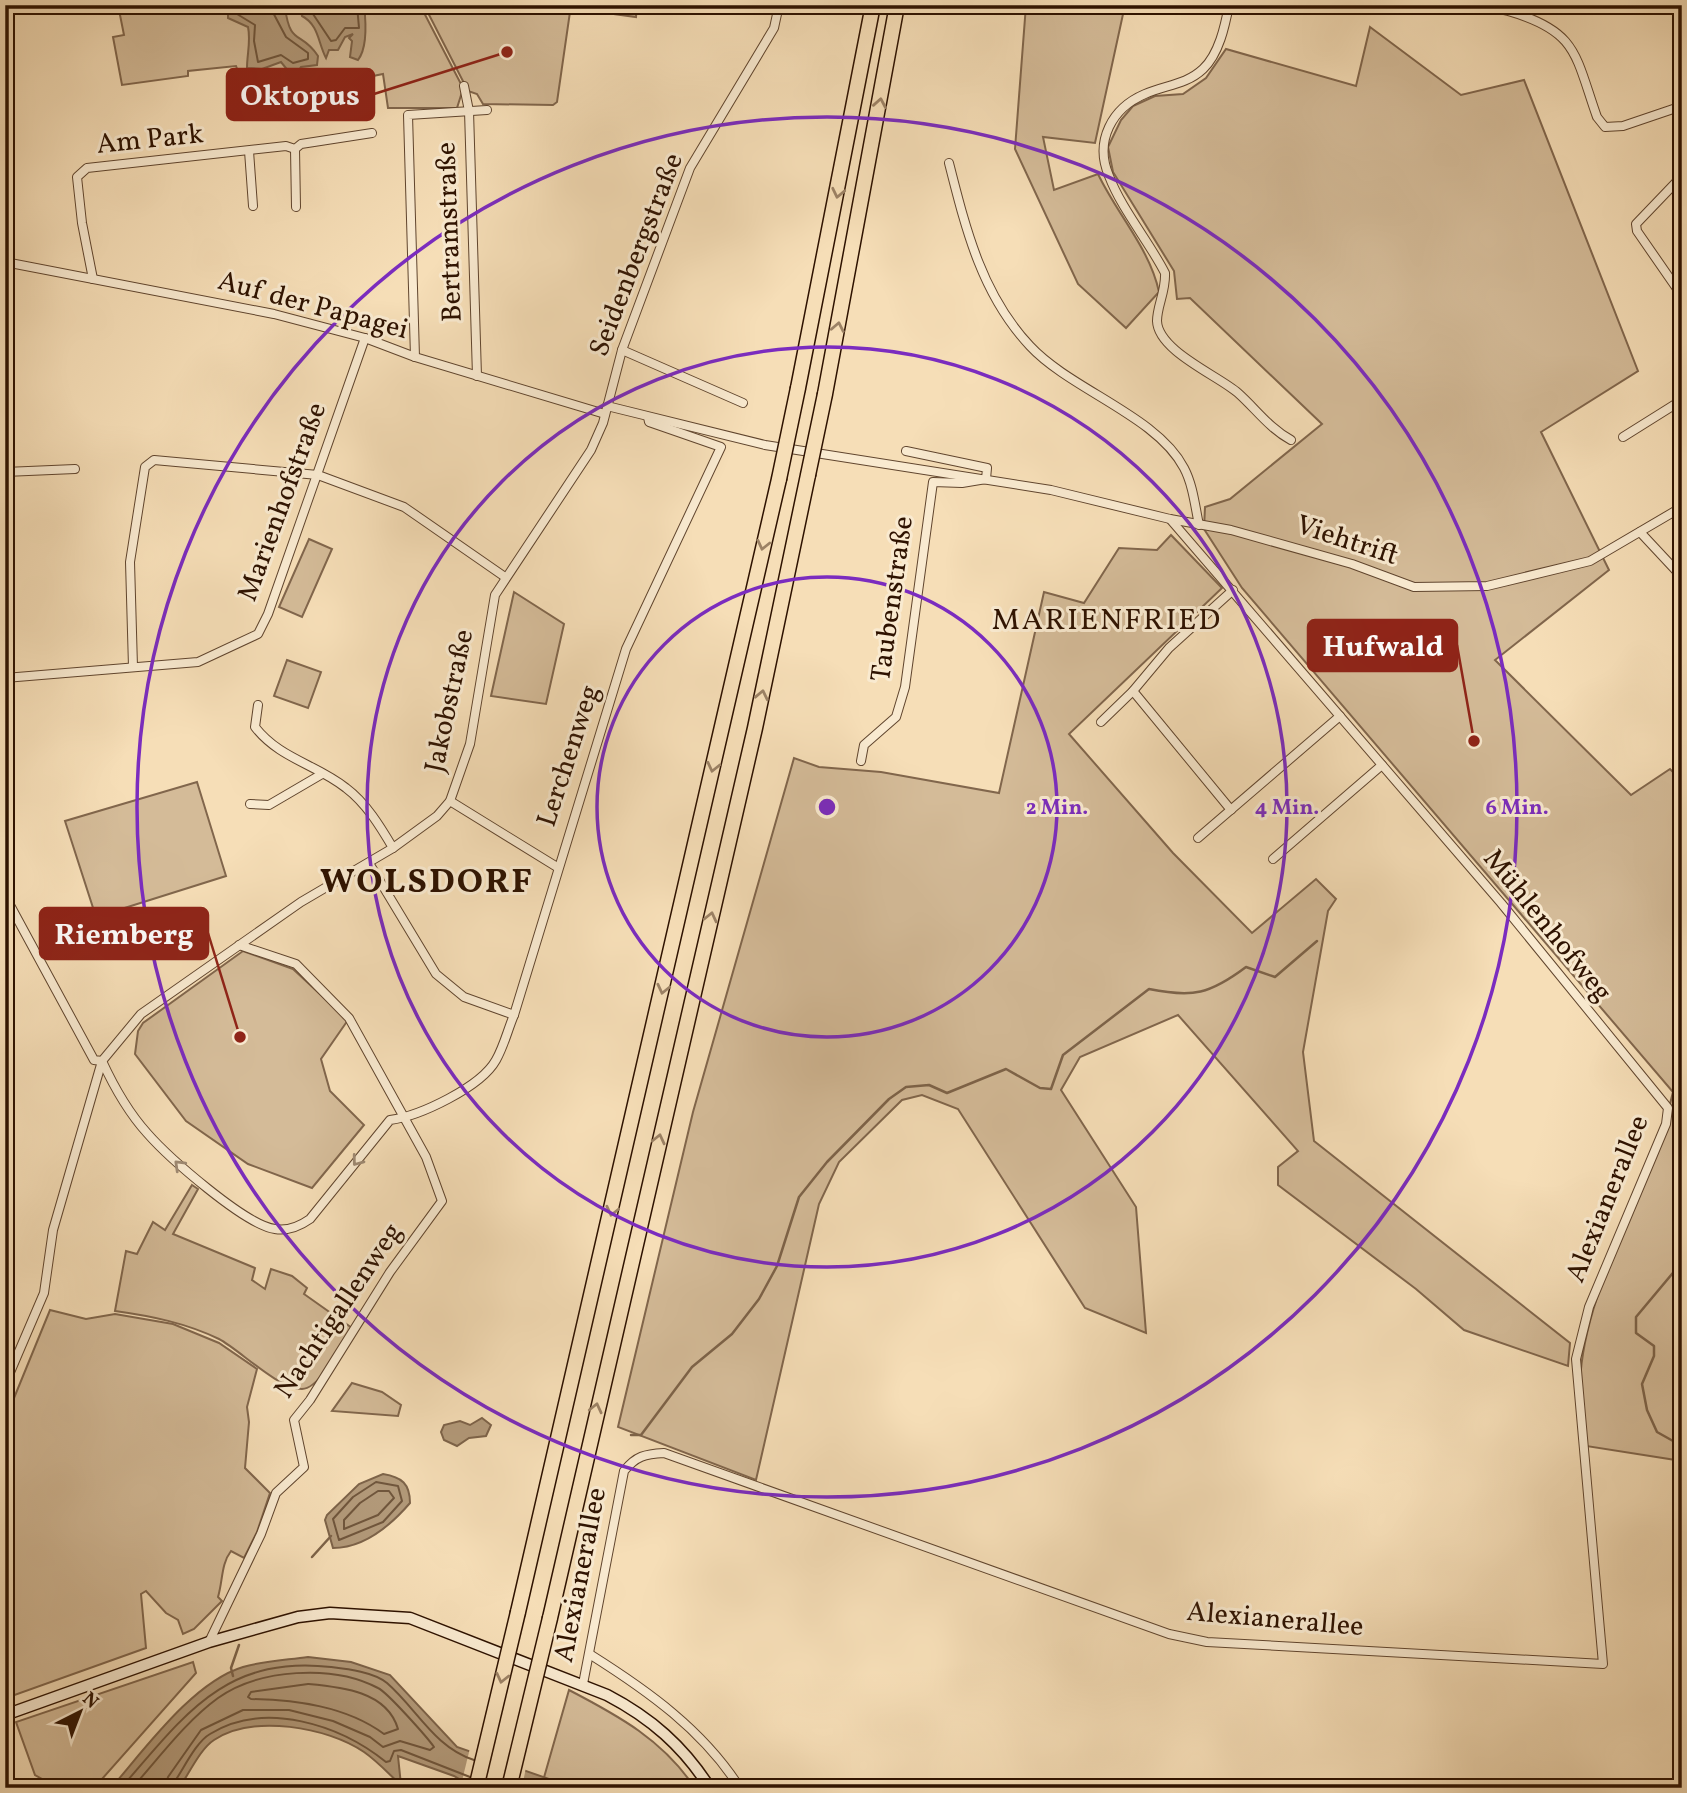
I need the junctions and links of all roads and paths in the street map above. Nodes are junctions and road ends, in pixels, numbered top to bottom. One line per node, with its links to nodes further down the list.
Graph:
1 (779, 5): 21 (street, Seidenbergstraße)
2 (873, 5): 72 (highway, one-way to 72, bridge)
3 (897, 5): 73 (highway, one-way to 3, bridge)
4 (1229, 5): 29 (street)
5 (1476, 5): 7 (street)
6 (464, 86): 9 (street, Bertramstraße)
7 (1682, 106)
8 (487, 110): 9 (street)
9 (469, 111): 22 (street); 23 (street, Bertramstraße)
10 (372, 134): 11 (street, Am Park)
11 (295, 149): 12 (street, Am Park); 16 (street)
12 (249, 150): 15 (street); 18 (street, Am Park)
13 (949, 163): 38 (street)
14 (1682, 176): 19 (street)
15 (253, 206)
16 (296, 207)
17 (5, 262): 18 (street, Auf der Papagei)
18 (93, 279): 20 (street, Auf der Papagei)
19 (1682, 296)
20 (365, 338): 22 (street, Auf der Papagei); 34 (street, Marienhofstraße)
21 (622, 350): 25 (street); 26 (street, Seidenbergstraße)
22 (415, 357): 23 (street, Auf der Papagei)
23 (477, 376): 26 (street, Auf der Papagei)
24 (1682, 400): 28 (street)
25 (743, 403)
26 (606, 410): 27 (street, Auf der Papagei); 42 (street, Jakobstraße)
27 (648, 418): 30 (street, Auf der Papagei); 60 (street, Lerchenweg)
28 (1623, 437)
29 (1291, 440)
30 (765, 445): 35 (street, Viehtrift)
31 (906, 451): 35 (street, Viehtrift)
32 (75, 469): 33 (street)
33 (5, 472)
34 (318, 475): 42 (street); 44 (street, Marienhofstraße); 44 (street)
35 (986, 479): 37 (street, Viehtrift); 50 (street, Taubenstraße)
36 (1682, 507): 39 (street, Viehtrift)
37 (1170, 519): 38 (street, Viehtrift); 43 (street, Mühlenhofweg)
38 (1199, 525): 39 (street, Viehtrift)
39 (1640, 533): 41 (street)
40 (5, 549): 45 (street)
41 (1682, 577)
42 (505, 578): 53 (street, Jakobstraße)
43 (1233, 590): 46 (street); 48 (street, Mühlenhofweg)
44 (133, 667): 45 (street, Marienhofstraße)
45 (8, 677)
46 (1133, 691): 49 (street); 55 (street)
47 (258, 705): 52 (street)
48 (1340, 716): 51 (street, Mühlenhofweg); 55 (street)
49 (1101, 722)
50 (861, 761)
51 (1382, 765): 58 (street); 65 (street, Mühlenhofweg)
52 (322, 774): 54 (street); 57 (street)
53 (450, 801): 57 (street, Jakobstraße); 60 (street)
54 (250, 804)
55 (1231, 810): 56 (street)
56 (1198, 838)
57 (393, 848): 59 (street, Jakobstraße)
58 (1273, 859)
59 (369, 863): 62 (street, Jakobstraße); 63 (street)
60 (557, 867): 63 (street, Lerchenweg)
61 (5, 896): 64 (street, Lerchenweg)
62 (239, 945): 64 (street, Jakobstraße); 66 (street)
63 (514, 1014): 66 (street, Lerchenweg)
64 (102, 1061): 66 (street, Lerchenweg, one-way to 64); 67 (street)
65 (1668, 1108): 69 (street, Alexianerallee)
66 (405, 1118): 68 (street, Nachtigallenweg)
67 (5, 1384)
68 (209, 1642): 70 (main road); 71 (main road)
69 (591, 1655): 70 (street, Alexianerallee); 75 (street)
70 (583, 1684): 74 (main road)
71 (5, 1716)
72 (476, 1788)
73 (509, 1788)
74 (710, 1788)
75 (740, 1788)

